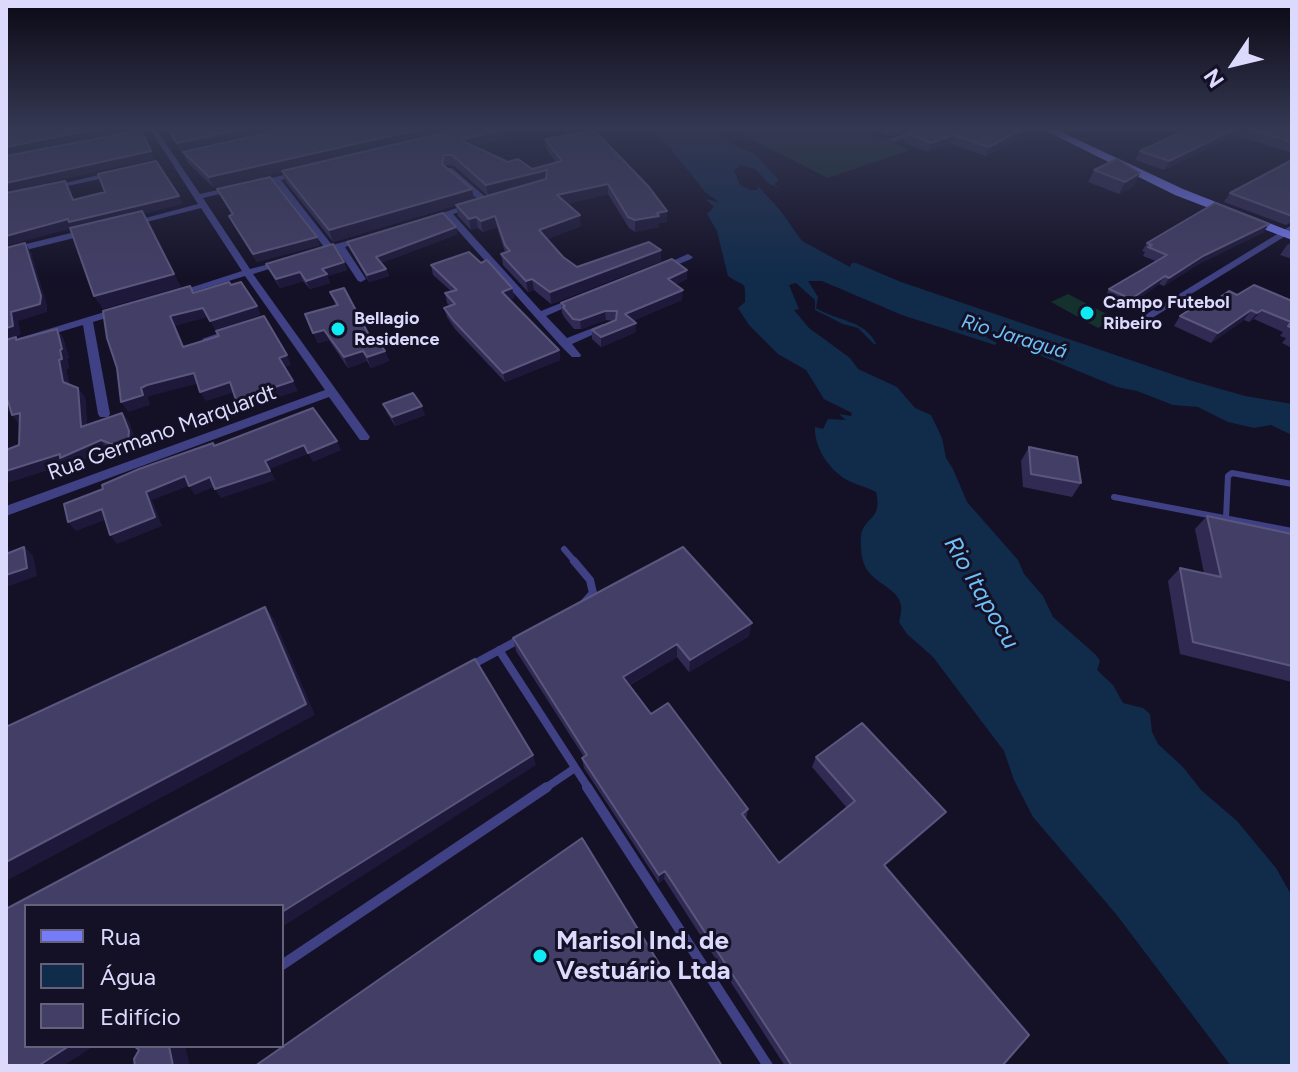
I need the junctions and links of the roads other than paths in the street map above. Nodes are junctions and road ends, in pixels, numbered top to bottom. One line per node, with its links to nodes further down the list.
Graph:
1 (89, 179): 7 (street)
2 (189, 179): 9 (street)
3 (272, 179): 9 (street)
4 (276, 179): 17 (street)
5 (459, 179): 10 (street)
6 (1152, 179): 15 (main road)
7 (37, 191)
8 (501, 197): 10 (street)
9 (201, 201): 13 (street); 22 (street)
10 (486, 202): 11 (street)
11 (447, 213): 12 (street); 28 (street)
12 (420, 221)
13 (125, 225)
14 (98, 230): 18 (street)
15 (1289, 232): 32 (street)
16 (379, 233): 17 (street)
17 (334, 246): 19 (street); 24 (street)
18 (6, 252)
19 (302, 256)
20 (688, 257): 23 (street)
21 (288, 260): 22 (street)
22 (247, 272): 26 (street); 29 (street)
23 (643, 275)
24 (361, 279)
25 (599, 292): 28 (street)
26 (159, 299)
27 (131, 308): 30 (street)
28 (539, 315): 36 (street)
29 (278, 316): 31 (street); 39 (street)
30 (88, 321): 37 (street); 40 (street)
31 (264, 321)
32 (1140, 321)
33 (611, 325): 36 (street)
34 (249, 326): 35 (street)
35 (207, 339)
36 (564, 343): 38 (street)
37 (6, 345)
38 (576, 355)
39 (331, 392): 41 (street); 44 (street, Rua Germano Marquardt)
40 (104, 414)
41 (364, 437)
42 (1292, 484): 45 (lane)
43 (1114, 497): 45 (lane)
44 (6, 511)
45 (1226, 518): 46 (lane)
46 (1292, 531)
47 (564, 549): 48 (lane)
48 (580, 608)
49 (526, 636): 50 (lane)
50 (499, 650): 51 (lane); 52 (lane)
51 (458, 673)
52 (575, 768): 53 (lane); 54 (lane)
53 (284, 964)
54 (768, 1066)

